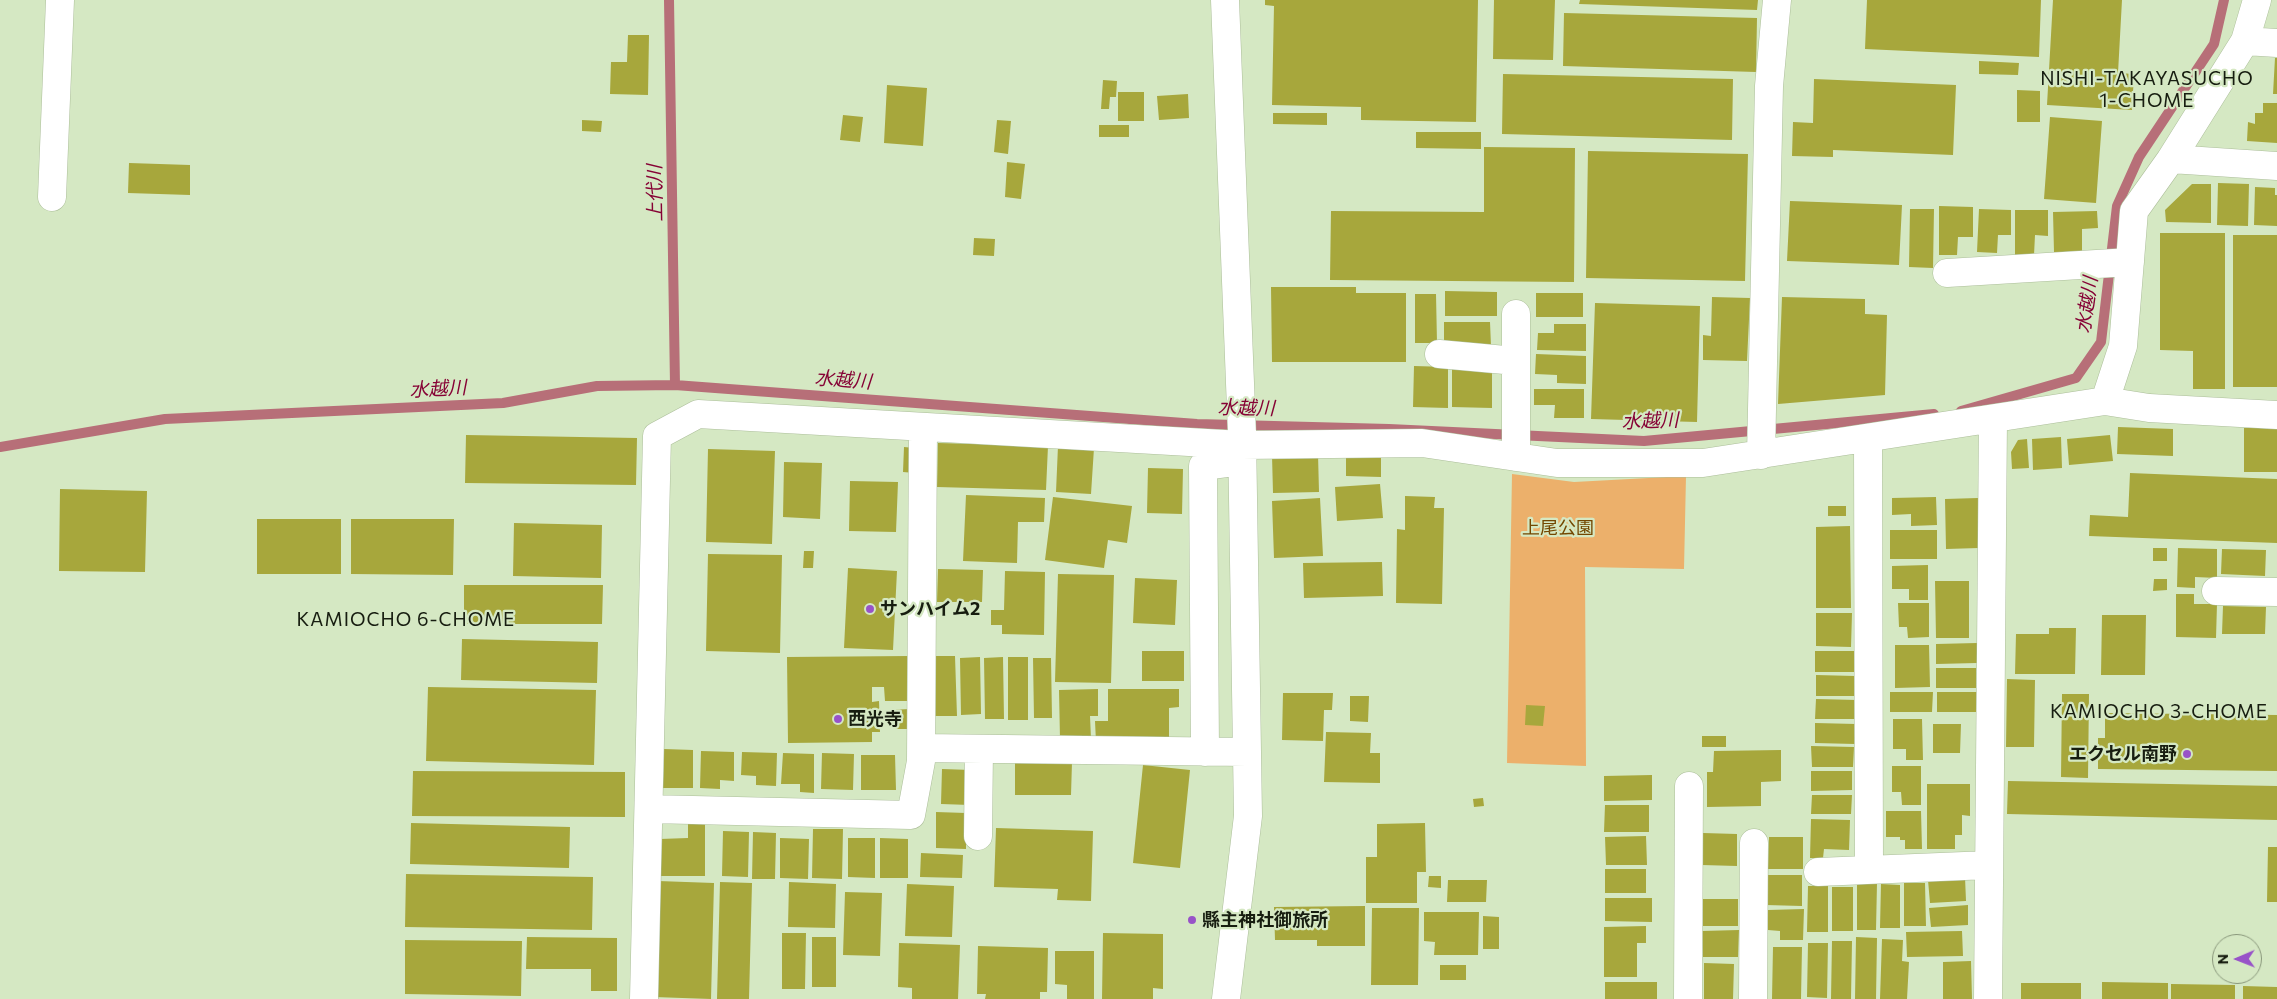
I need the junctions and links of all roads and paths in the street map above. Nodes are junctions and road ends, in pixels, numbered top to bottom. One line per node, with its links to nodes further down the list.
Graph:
1 (60, 0): 9 (street)
2 (1225, 0): 20 (street)
3 (1777, 0): 19 (street)
4 (2258, 0): 5 (street)
5 (2245, 41): 6 (street); 7 (street)
6 (2277, 43)
7 (2171, 159): 8 (street); 10 (street)
8 (2277, 166)
9 (52, 197)
10 (2115, 263): 11 (street); 15 (street)
11 (1946, 273)
12 (1516, 314): 14 (street)
13 (1438, 354): 14 (street)
14 (1516, 361): 22 (street)
15 (2105, 401): 16 (street); 17 (street)
16 (2277, 415)
17 (1993, 419): 21 (street); 33 (street)
18 (923, 427): 20 (street); 25 (street); 30 (street)
19 (1761, 436): 21 (street); 22 (street)
20 (1242, 438): 22 (street); 27 (street); 28 (street)
21 (1868, 438): 34 (street)
22 (1516, 441)
23 (2216, 590): 24 (street)
24 (2277, 592)
25 (922, 748): 26 (street); 30 (street)
26 (980, 749): 27 (street); 31 (street)
27 (1206, 752): 28 (street)
28 (1247, 752): 37 (street)
29 (1689, 786): 38 (street)
30 (649, 808): 36 (street)
31 (978, 836)
32 (1754, 843): 39 (street)
33 (1989, 865): 34 (street); 40 (street)
34 (1869, 870): 35 (street)
35 (1818, 872)
36 (644, 999)
37 (1226, 999)
38 (1688, 999)
39 (1753, 999)
40 (1988, 999)

